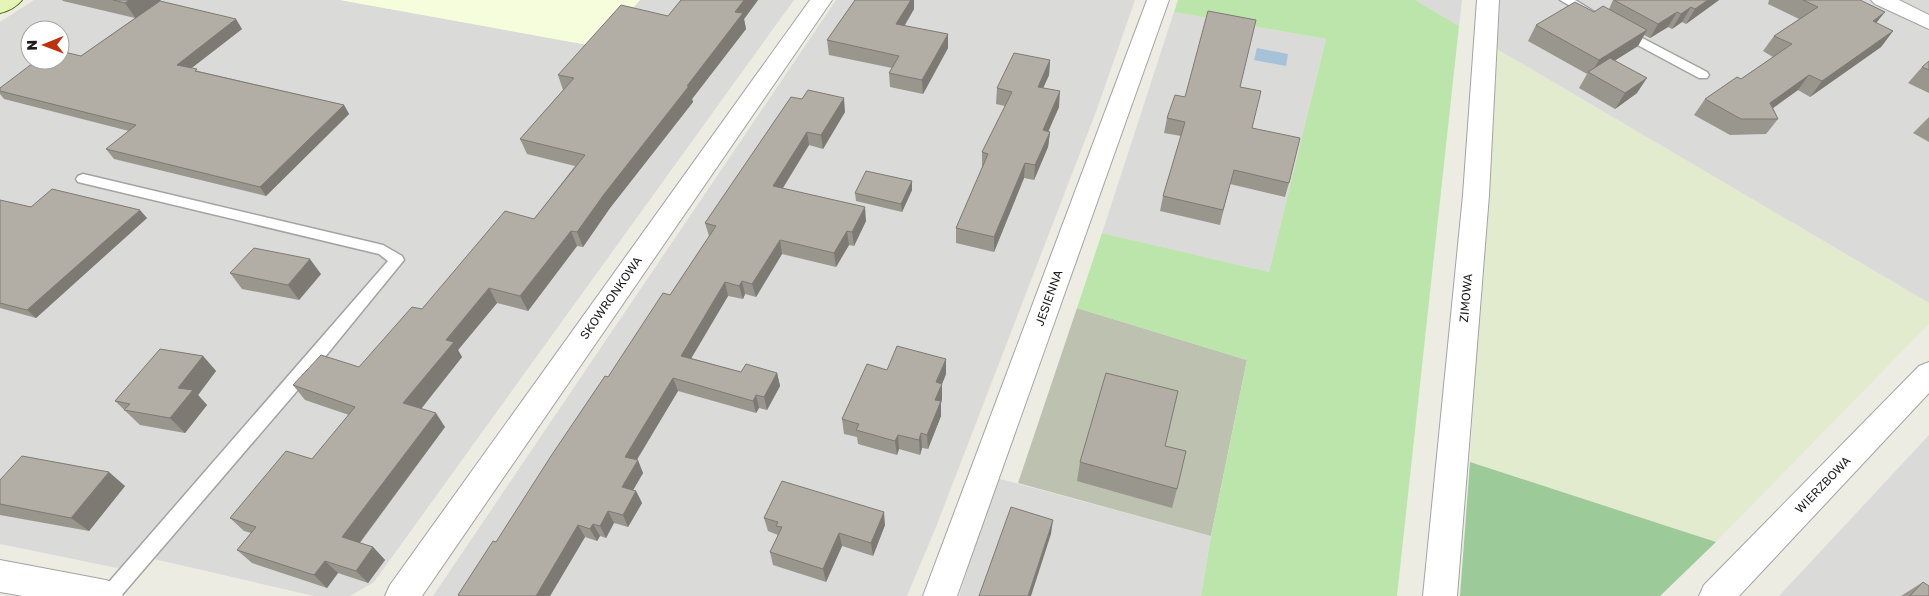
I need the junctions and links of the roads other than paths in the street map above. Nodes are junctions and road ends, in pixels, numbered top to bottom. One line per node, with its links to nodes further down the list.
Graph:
1 (11, 0): 7 (street)
2 (821, 0): 14 (street, SKOWRONKOWA)
3 (1158, 0): 15 (street, JESIENNA)
4 (1488, 0): 16 (street, ZIMOWA)
5 (1566, 0): 9 (lane)
6 (1882, 0): 8 (street)
7 (0, 7)
8 (1929, 23)
9 (1703, 75)
10 (82, 179): 13 (lane)
11 (1929, 374): 17 (street, WIERZBOWA)
12 (0, 576): 13 (street)
13 (108, 596)
14 (402, 596)
15 (940, 596)
16 (1440, 596)
17 (1716, 596)

